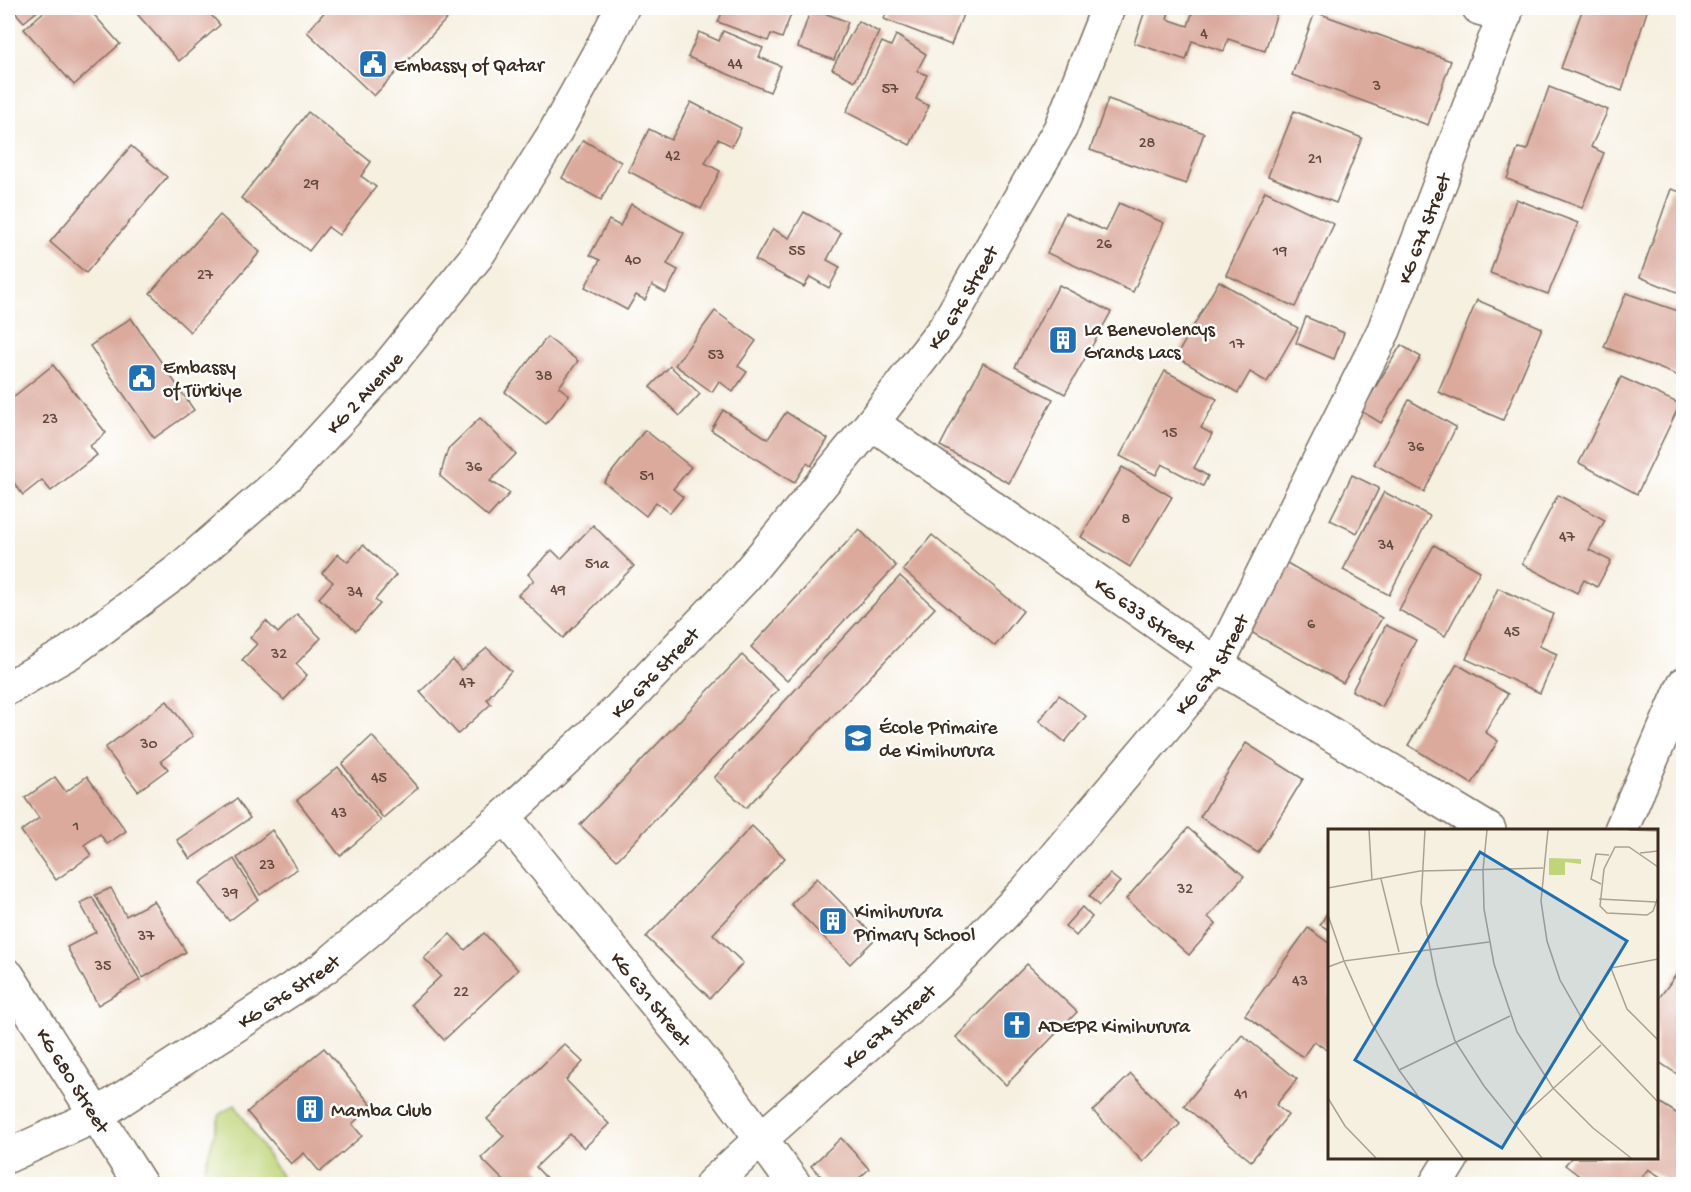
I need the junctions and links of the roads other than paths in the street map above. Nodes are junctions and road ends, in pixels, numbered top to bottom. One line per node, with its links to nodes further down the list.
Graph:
1 (622, 8): 7 (street, KG 2 Avenue)
2 (1108, 8): 4 (street, KG 676 Street)
3 (1497, 10): 5 (street, KG 674 Street)
4 (872, 423): 5 (street, KG 633 Street); 8 (street, KG 676 Street)
5 (1217, 665): 9 (street, KG 633 Street); 13 (street, KG 674 Street)
6 (1683, 684): 10 (street)
7 (8, 688)
8 (504, 818): 12 (street, KG 676 Street); 13 (street, KG 631 Street)
9 (1486, 829)
10 (1622, 829)
11 (8, 976): 12 (street, KG 680 Street)
12 (97, 1115): 14 (street, KG 676 Street); 16 (street, KG 680 Street)
13 (762, 1138): 17 (street, KG 674 Street); 18 (street, KG 631 Street)
14 (8, 1156)
15 (1451, 1159): 19 (street)
16 (140, 1185)
17 (712, 1185)
18 (794, 1185)
19 (1436, 1185)

